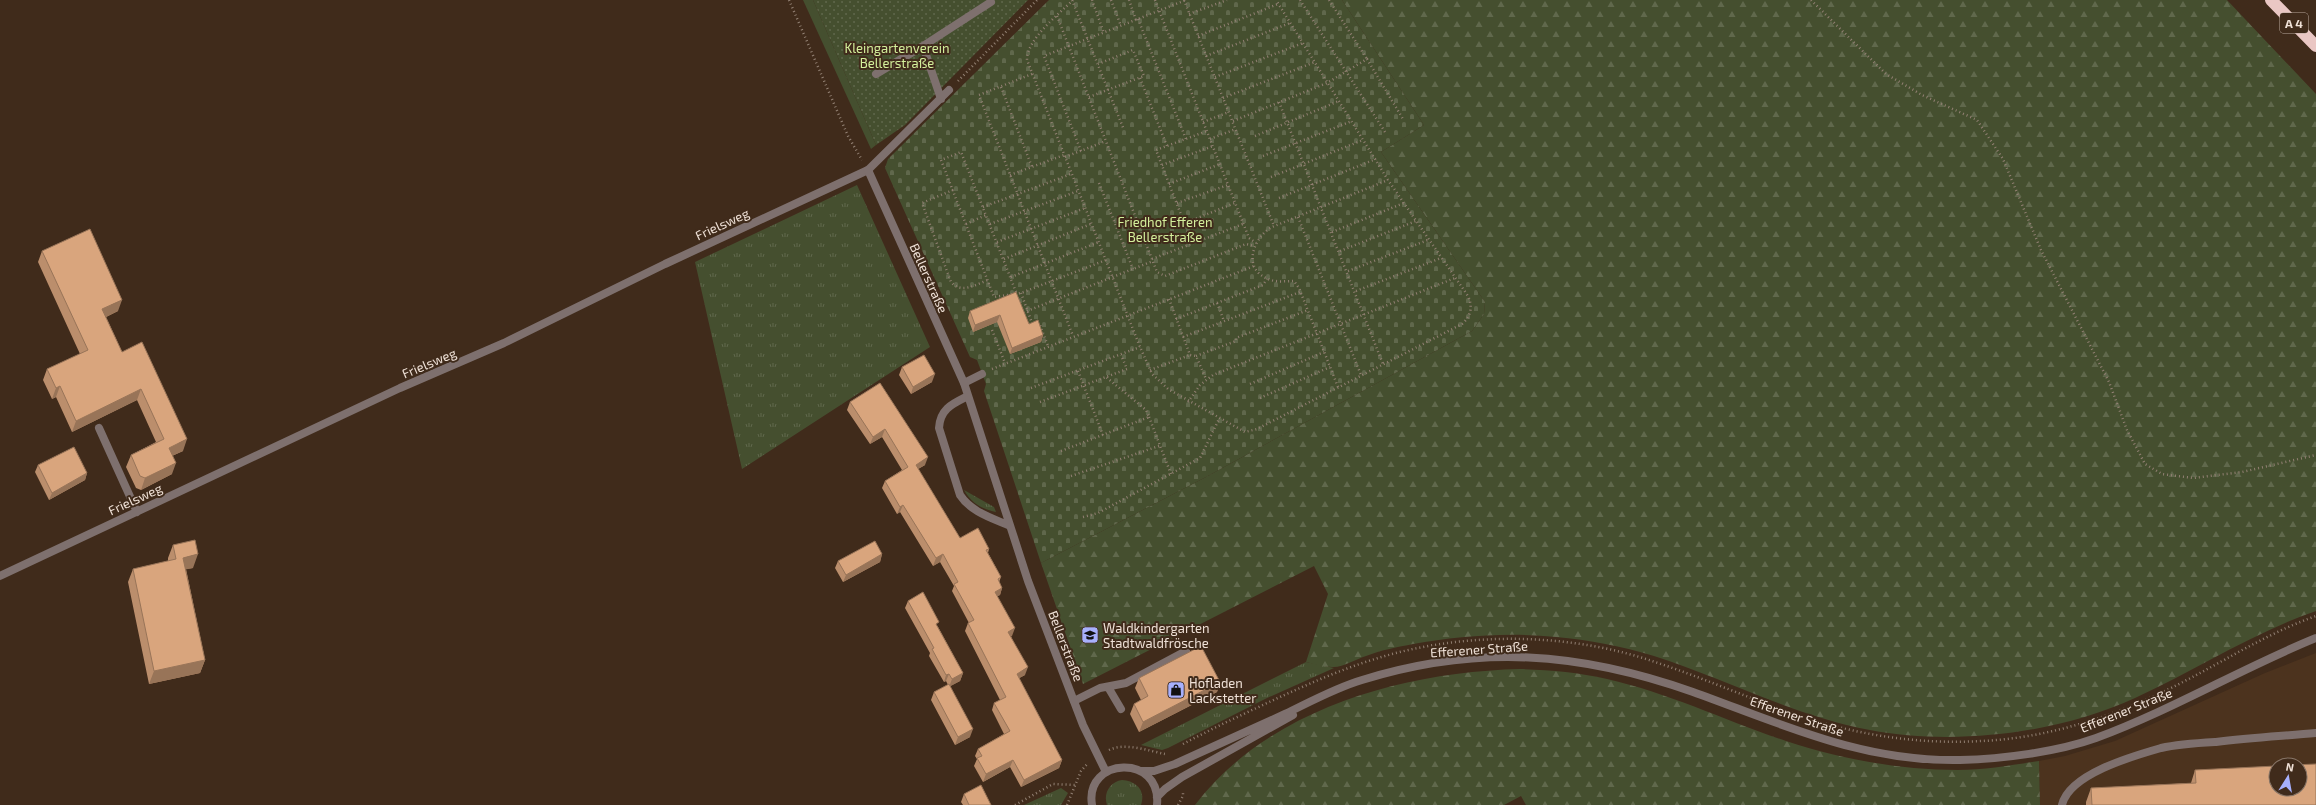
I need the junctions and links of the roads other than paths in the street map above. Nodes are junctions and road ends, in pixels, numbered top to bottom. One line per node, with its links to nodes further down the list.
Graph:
1 (2272, 0): 4 (highway, A 4)
2 (991, 2): 3 (street)
3 (923, 46): 5 (street); 7 (street)
4 (2316, 46)
5 (876, 74)
6 (950, 90): 7 (street, Frielsweg)
7 (941, 99): 8 (street, Frielsweg)
8 (868, 170): 10 (street, Bellerstraße); 13 (street, Frielsweg)
9 (982, 374): 10 (street)
10 (964, 383): 11 (street, Bellerstraße)
11 (968, 396): 14 (street, Bellerstraße); 14 (street)
12 (99, 428): 13 (street)
13 (136, 512): 15 (street, Frielsweg)
14 (1010, 526): 20 (street, Bellerstraße)
15 (0, 576)
16 (2316, 638): 19 (street, Efferener Straße)
17 (1186, 651): 18 (street)
18 (1108, 686): 20 (street); 21 (street)
19 (1329, 693): 23 (street, Efferener Straße); 26 (street, Efferener Straße)
20 (1074, 701): 24 (street, Bellerstraße)
21 (1121, 709)
22 (2316, 733): 29 (street)
23 (1142, 771): 24 (street); 26 (street)
24 (1106, 772): 25 (street)
25 (1092, 794): 27 (street); 28 (street)
26 (1157, 801)
27 (1085, 805)
28 (1092, 805)
29 (2062, 805)

